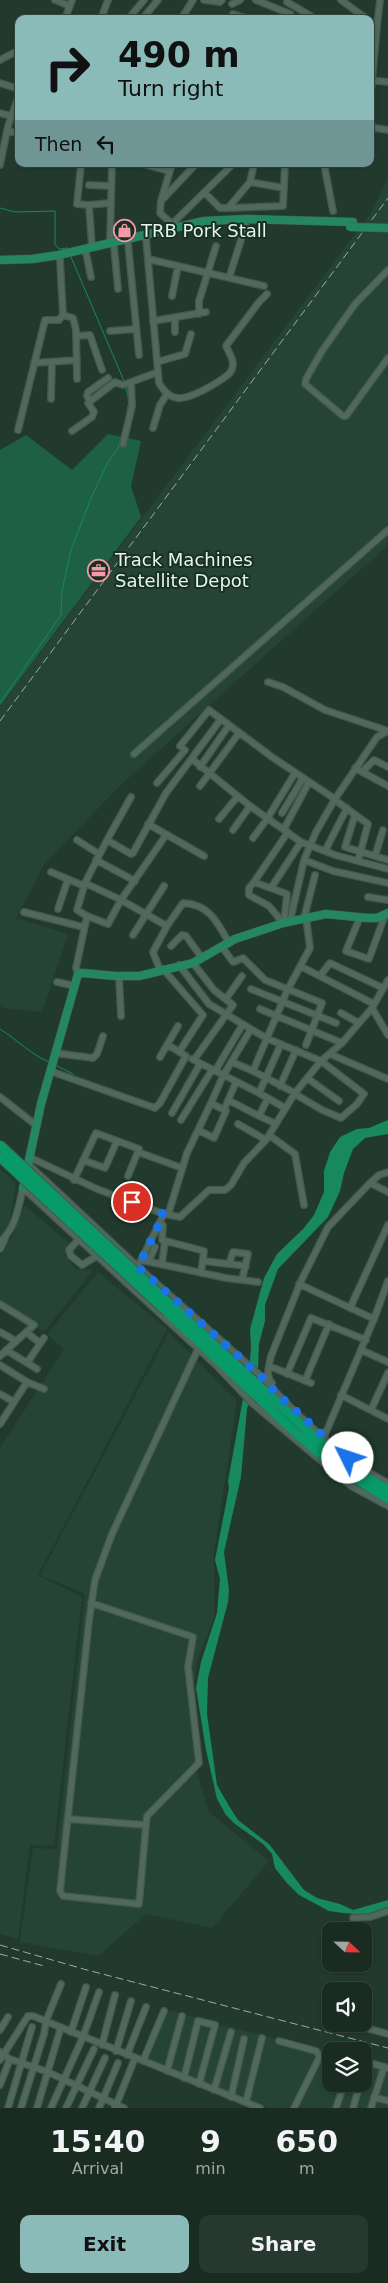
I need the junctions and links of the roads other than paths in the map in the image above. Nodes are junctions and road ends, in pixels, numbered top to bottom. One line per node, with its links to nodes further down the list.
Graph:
1 (55, 0): 13 (street)
2 (108, 0): 18 (street)
3 (144, 0): 19 (street)
4 (158, 0): 20 (street)
5 (193, 0): 21 (street)
6 (204, 0): 7 (street)
7 (222, 0)
8 (240, 0): 15 (street)
9 (256, 0): 23 (street)
10 (341, 0): 26 (street)
11 (287, 1): 24 (street); 25 (street)
12 (380, 1): 14 (street); 27 (street)
13 (71, 3): 17 (street)
14 (388, 3)
15 (232, 4)
16 (233, 14): 22 (street)
17 (66, 15)
18 (102, 15)
19 (131, 15)
20 (145, 15)
21 (184, 15)
22 (236, 15)
23 (288, 15)
24 (290, 15)
25 (310, 15)
26 (362, 15)
27 (376, 26): 29 (street)
28 (15, 52): 30 (street)
29 (374, 53)
30 (0, 60)
31 (374, 80): 32 (street)
32 (388, 82)
33 (0, 83): 34 (street)
34 (15, 88)
35 (0, 113): 36 (street)
36 (14, 114): 39 (street)
37 (374, 128): 38 (street)
38 (388, 130)
39 (7, 131): 40 (street); 41 (street)
40 (15, 132)
41 (2, 138): 42 (street)
42 (0, 165)
43 (82, 167): 62 (street)
44 (112, 167): 57 (street)
45 (155, 167): 53 (street)
46 (171, 167): 53 (street)
47 (187, 167): 54 (street)
48 (192, 167): 54 (street)
49 (230, 167): 59 (street)
50 (253, 167): 55 (street)
51 (285, 167): 58 (street)
52 (325, 167): 64 (street)
53 (169, 171): 60 (street)
54 (185, 173): 60 (street)
55 (250, 182): 58 (street); 63 (street)
56 (89, 185): 57 (street)
57 (110, 186): 61 (street)
58 (284, 188): 63 (street)
59 (205, 193): 63 (street); 68 (street)
60 (161, 201): 68 (street)
61 (110, 203): 62 (street); 72 (street)
62 (89, 205): 74 (street)
63 (228, 208)
64 (333, 211)
65 (388, 223): 67 (main road)
66 (246, 224): 67 (main road); 68 (main road); 83 (street)
67 (352, 225): 68 (main road); 69 (main road, bridge)
68 (172, 228): 70 (main road); 72 (main road)
69 (388, 228)
70 (146, 238): 71 (main road); 76 (street)
71 (128, 243): 72 (main road); 93 (street)
72 (112, 244): 74 (main road); 85 (street)
73 (216, 246): 81 (street)
74 (85, 251): 75 (main road); 82 (street)
75 (62, 257): 77 (main road); 78 (main road); 90 (street)
76 (148, 259): 79 (street); 92 (street)
77 (0, 260)
78 (0, 265)
79 (178, 266): 81 (street); 87 (street)
80 (388, 270): 99 (street)
81 (209, 273): 83 (street); 89 (street)
82 (91, 277)
83 (230, 278): 84 (street)
84 (264, 286)
85 (118, 289)
86 (267, 294): 109 (street)
87 (172, 296)
88 (206, 312): 89 (street)
89 (199, 314): 91 (street)
90 (63, 315): 97 (street); 103 (street)
91 (175, 318): 92 (street); 95 (street)
92 (153, 321): 102 (street)
93 (136, 329): 94 (street); 98 (street)
94 (110, 331)
95 (175, 332)
96 (191, 334): 102 (street)
97 (76, 336): 100 (street); 104 (street)
98 (139, 355)
99 (388, 358)
100 (77, 360): 101 (street); 107 (street)
101 (52, 362): 103 (street); 110 (street)
102 (157, 362): 105 (street)
103 (34, 363): 113 (street)
104 (102, 370)
105 (158, 372): 108 (street); 109 (street)
106 (108, 378): 111 (street)
107 (77, 380)
108 (127, 383): 111 (street); 115 (street)
109 (167, 394): 112 (street)
110 (52, 399)
111 (90, 400): 114 (street)
112 (153, 428)
113 (18, 430)
114 (72, 431)
115 (123, 444)
116 (388, 530): 122 (street)
117 (268, 682): 120 (street)
118 (221, 719): 119 (street); 123 (street); 132 (street)
119 (229, 725): 121 (street); 124 (street)
120 (388, 731): 126 (street)
121 (239, 733): 128 (street); 129 (street)
122 (134, 754)
123 (192, 759): 124 (street); 144 (street)
124 (200, 767): 129 (street)
125 (388, 767): 127 (street)
126 (355, 768): 127 (street); 137 (street)
127 (362, 772): 134 (street)
128 (295, 773): 130 (street); 143 (street)
129 (209, 774): 133 (street); 135 (street)
130 (303, 778): 131 (street); 140 (street)
131 (310, 782): 137 (street); 147 (street)
132 (157, 783)
133 (200, 786)
134 (388, 786)
135 (238, 796): 138 (street); 142 (street)
136 (131, 797): 151 (street)
137 (335, 799): 139 (street); 153 (street)
138 (250, 806): 143 (street); 145 (street)
139 (347, 808): 141 (street); 154 (street)
140 (282, 813)
141 (355, 815): 155 (street); 155 (street)
142 (219, 818)
143 (267, 819): 147 (street); 149 (street)
144 (148, 824): 148 (street); 151 (street)
145 (233, 830)
146 (383, 830): 157 (street)
147 (286, 831): 152 (street); 167 (street)
148 (166, 835): 156 (street); 166 (street)
149 (253, 838)
150 (77, 840): 158 (street)
151 (107, 840): 158 (street)
152 (301, 842): 153 (street); 171 (street)
153 (310, 844): 154 (street); 159 (street)
154 (325, 851): 161 (street)
155 (360, 852): 157 (street); 161 (street)
156 (204, 856)
157 (375, 856): 160 (street)
158 (98, 857): 166 (street); 169 (street)
159 (304, 860): 168 (street); 182 (street)
160 (388, 860)
161 (358, 861): 162 (street)
162 (388, 869)
163 (51, 872): 165 (street)
164 (315, 875): 180 (street)
165 (68, 880): 169 (street); 175 (street)
166 (135, 881): 173 (street)
167 (254, 882): 171 (street); 182 (street)
168 (388, 884)
169 (84, 885): 173 (street); 179 (street)
170 (164, 886): 177 (street)
171 (271, 888): 182 (street)
172 (368, 897): 174 (street)
173 (121, 900): 177 (street); 179 (street)
174 (388, 900)
175 (58, 909)
176 (24, 912): 184 (street)
177 (146, 913): 183 (street); 185 (street)
178 (387, 914): 181 (main road); 181 (street)
179 (87, 916): 184 (street)
180 (305, 917): 181 (main road); 182 (main road); 191 (street)
181 (360, 917)
182 (286, 922): 186 (main road)
183 (167, 926): 186 (street); 192 (street)
184 (83, 927): 193 (street)
185 (132, 934)
186 (225, 945): 188 (main road); 200 (street)
187 (171, 946): 188 (street)
188 (202, 958): 189 (main road)
189 (193, 963): 190 (main road); 203 (street)
190 (179, 965): 192 (main road); 208 (street)
191 (300, 966): 195 (street); 200 (street)
192 (161, 969): 196 (main road); 226 (street)
193 (78, 974): 196 (main road); 199 (main road)
194 (242, 976): 203 (street)
195 (320, 976): 201 (street); 205 (street)
196 (119, 977): 210 (street)
197 (388, 980): 201 (street)
198 (57, 982): 199 (street)
199 (75, 986): 227 (main road)
200 (288, 988): 204 (street); 209 (street)
201 (383, 988): 205 (street)
202 (251, 989): 204 (street)
203 (226, 999): 208 (street)
204 (283, 1001): 209 (street); 211 (street)
205 (373, 1006): 213 (street); 218 (street)
206 (260, 1009): 211 (street)
207 (341, 1013): 213 (street)
208 (228, 1014): 214 (street); 231 (street)
209 (318, 1015): 212 (street); 217 (street)
210 (120, 1016)
211 (276, 1016): 217 (street); 220 (street)
212 (336, 1023)
213 (359, 1023): 221 (street)
214 (243, 1024): 216 (street); 235 (street)
215 (178, 1026): 223 (street)
216 (251, 1029): 220 (street); 233 (street)
217 (312, 1030): 221 (street); 224 (street)
218 (388, 1035)
219 (103, 1036): 227 (street)
220 (266, 1038): 222 (street); 237 (street)
221 (342, 1043): 228 (street)
222 (281, 1044): 225 (street); 239 (street)
223 (168, 1045): 226 (street); 230 (street)
224 (306, 1045)
225 (296, 1050): 232 (street); 243 (street)
226 (179, 1052): 229 (street)
227 (55, 1053): 236 (main road)
228 (330, 1054): 232 (street); 241 (street)
229 (186, 1056): 231 (street); 236 (street)
230 (160, 1057)
231 (194, 1060): 234 (street)
232 (321, 1061): 240 (street); 245 (street)
233 (232, 1062): 237 (street); 238 (street)
234 (200, 1064): 235 (street); 253 (street)
235 (213, 1070): 238 (street); 255 (street)
236 (50, 1071): 258 (main road)
237 (253, 1071): 239 (street)
238 (223, 1076): 242 (street); 250 (street)
239 (267, 1078): 243 (street); 244 (street)
240 (306, 1078): 245 (street); 249 (street)
241 (388, 1079)
242 (236, 1082): 244 (street); 248 (street)
243 (280, 1086): 245 (street)
244 (259, 1093): 247 (street)
245 (295, 1094): 251 (street)
246 (0, 1097): 258 (street)
247 (268, 1098): 251 (street); 254 (street)
248 (228, 1100): 252 (street); 254 (street)
249 (339, 1101)
250 (211, 1102): 252 (street); 259 (street)
251 (285, 1108): 257 (street)
252 (224, 1110): 259 (street)
253 (172, 1113)
254 (259, 1116): 257 (street)
255 (181, 1120)
256 (238, 1124): 260 (street)
257 (276, 1124): 260 (street)
258 (37, 1126): 266 (main road)
259 (198, 1130): 267 (street)
260 (267, 1138): 274 (street); 275 (street)
261 (117, 1141): 263 (street); 265 (street); 265 (street)
262 (0, 1145): 299 (highway, bridge)
263 (138, 1152): 267 (street); 269 (street)
264 (0, 1157): 299 (highway, bridge)
265 (83, 1160): 270 (street)
266 (30, 1162): 270 (street); 272 (main road); 291 (street)
267 (182, 1168): 275 (street)
268 (388, 1172): 271 (street)
269 (128, 1176)
270 (74, 1180): 275 (street)
271 (370, 1183): 273 (street); 296 (street)
272 (23, 1188): 278 (street); 279 (street)
273 (388, 1192)
274 (304, 1205)
275 (166, 1215): 276 (street)
276 (159, 1223): 280 (street); 285 (street)
277 (388, 1225): 298 (street)
278 (5, 1237): 281 (street); 283 (street)
279 (78, 1239): 284 (street); 284 (street)
280 (165, 1241): 287 (street); 288 (street)
281 (0, 1242)
282 (155, 1247): 286 (street)
283 (0, 1249)
284 (97, 1256): 308 (street)
285 (141, 1260): 286 (street); 291 (street)
286 (149, 1261): 288 (street)
287 (204, 1261): 289 (street); 292 (street)
288 (162, 1263): 292 (street)
289 (229, 1264): 290 (street); 290 (street)
290 (246, 1266): 293 (street)
291 (138, 1267): 300 (street)
292 (201, 1273): 293 (street)
293 (242, 1280): 295 (street)
294 (388, 1281): 301 (street)
295 (258, 1282)
296 (299, 1284): 298 (street); 314 (street)
297 (0, 1304): 304 (street)
298 (350, 1308): 301 (street)
299 (170, 1309): 300 (highway)
300 (186, 1319): 318 (highway); 318 (street); 332 (highway)
301 (374, 1319): 305 (street)
302 (328, 1324): 305 (street); 317 (street); 317 (street)
303 (0, 1332): 306 (street)
304 (26, 1332): 306 (street); 311 (street)
305 (366, 1340): 309 (street)
306 (16, 1341): 307 (street)
307 (6, 1350): 310 (street); 311 (street)
308 (198, 1350): 333 (street); 334 (street)
309 (361, 1350): 312 (street); 322 (street)
310 (0, 1356)
311 (27, 1362): 315 (street)
312 (388, 1362)
313 (0, 1365): 319 (street)
314 (269, 1366): 317 (street); 324 (street)
315 (37, 1368)
316 (388, 1373): 325 (street)
317 (287, 1374)
318 (261, 1381): 324 (street); 331 (highway)
319 (27, 1382): 320 (street); 323 (street)
320 (44, 1390)
321 (0, 1394): 323 (street)
322 (341, 1395): 325 (street); 329 (street)
323 (14, 1402): 326 (street)
324 (286, 1402): 329 (street)
325 (371, 1410): 327 (street)
326 (3, 1413): 328 (street)
327 (388, 1419)
328 (0, 1424)
329 (324, 1437): 330 (street)
330 (388, 1483)
331 (388, 1490)
332 (388, 1499)
333 (388, 1506)
334 (91, 1603): 335 (street); 336 (street)
335 (68, 1819): 336 (street); 336 (street)
336 (146, 1825)
337 (388, 1911): 338 (street)
338 (353, 1918)
339 (61, 1984): 348 (street)
340 (86, 1987): 353 (street)
341 (99, 1992): 356 (street)
342 (116, 1995): 360 (street)
343 (131, 2001): 362 (street)
344 (146, 2007): 363 (street)
345 (164, 2011): 369 (street)
346 (182, 2016): 375 (street)
347 (8, 2017): 351 (street)
348 (46, 2021): 350 (street); 364 (street); 373 (street)
349 (32, 2027): 370 (street)
350 (61, 2028): 353 (street); 376 (street)
351 (0, 2030)
352 (372, 2030): 355 (street)
353 (71, 2032): 356 (street)
354 (231, 2032): 382 (street)
355 (388, 2034)
356 (83, 2037): 360 (street); 378 (street)
357 (262, 2038): 390 (street)
358 (244, 2039): 386 (street)
359 (279, 2041): 365 (street)
360 (102, 2044): 362 (street)
361 (94, 2049): 381 (street)
362 (116, 2050): 363 (street)
363 (127, 2055): 367 (street)
364 (1, 2056): 368 (street)
365 (320, 2056): 401 (street)
366 (105, 2058): 383 (street)
367 (134, 2058): 369 (street); 391 (street)
368 (10, 2059): 370 (street); 380 (street)
369 (143, 2061): 375 (street)
370 (20, 2062): 373 (street); 392 (street)
371 (118, 2063): 388 (street)
372 (372, 2064): 374 (street)
373 (34, 2066): 376 (street); 393 (street)
374 (386, 2068): 387 (street)
375 (167, 2071): 377 (street)
376 (48, 2072): 378 (street); 394 (street)
377 (184, 2078): 379 (street); 379 (street)
378 (63, 2079): 381 (street); 395 (street)
379 (199, 2084): 382 (street)
380 (0, 2085)
381 (77, 2086): 383 (street); 396 (street)
382 (214, 2090): 386 (street)
383 (90, 2092): 388 (street); 397 (street)
384 (341, 2092): 402 (street)
385 (358, 2092): 403 (street)
386 (231, 2097): 390 (street)
387 (374, 2097): 389 (street); 404 (street)
388 (103, 2099): 391 (street); 398 (street)
389 (388, 2101)
390 (246, 2102): 400 (street)
391 (116, 2106): 399 (street)
392 (8, 2108)
393 (21, 2108)
394 (37, 2108)
395 (50, 2108)
396 (66, 2108)
397 (82, 2108)
398 (99, 2108)
399 (124, 2108)
400 (260, 2108)
401 (294, 2108)
402 (336, 2108)
403 (354, 2108)
404 (371, 2108)

